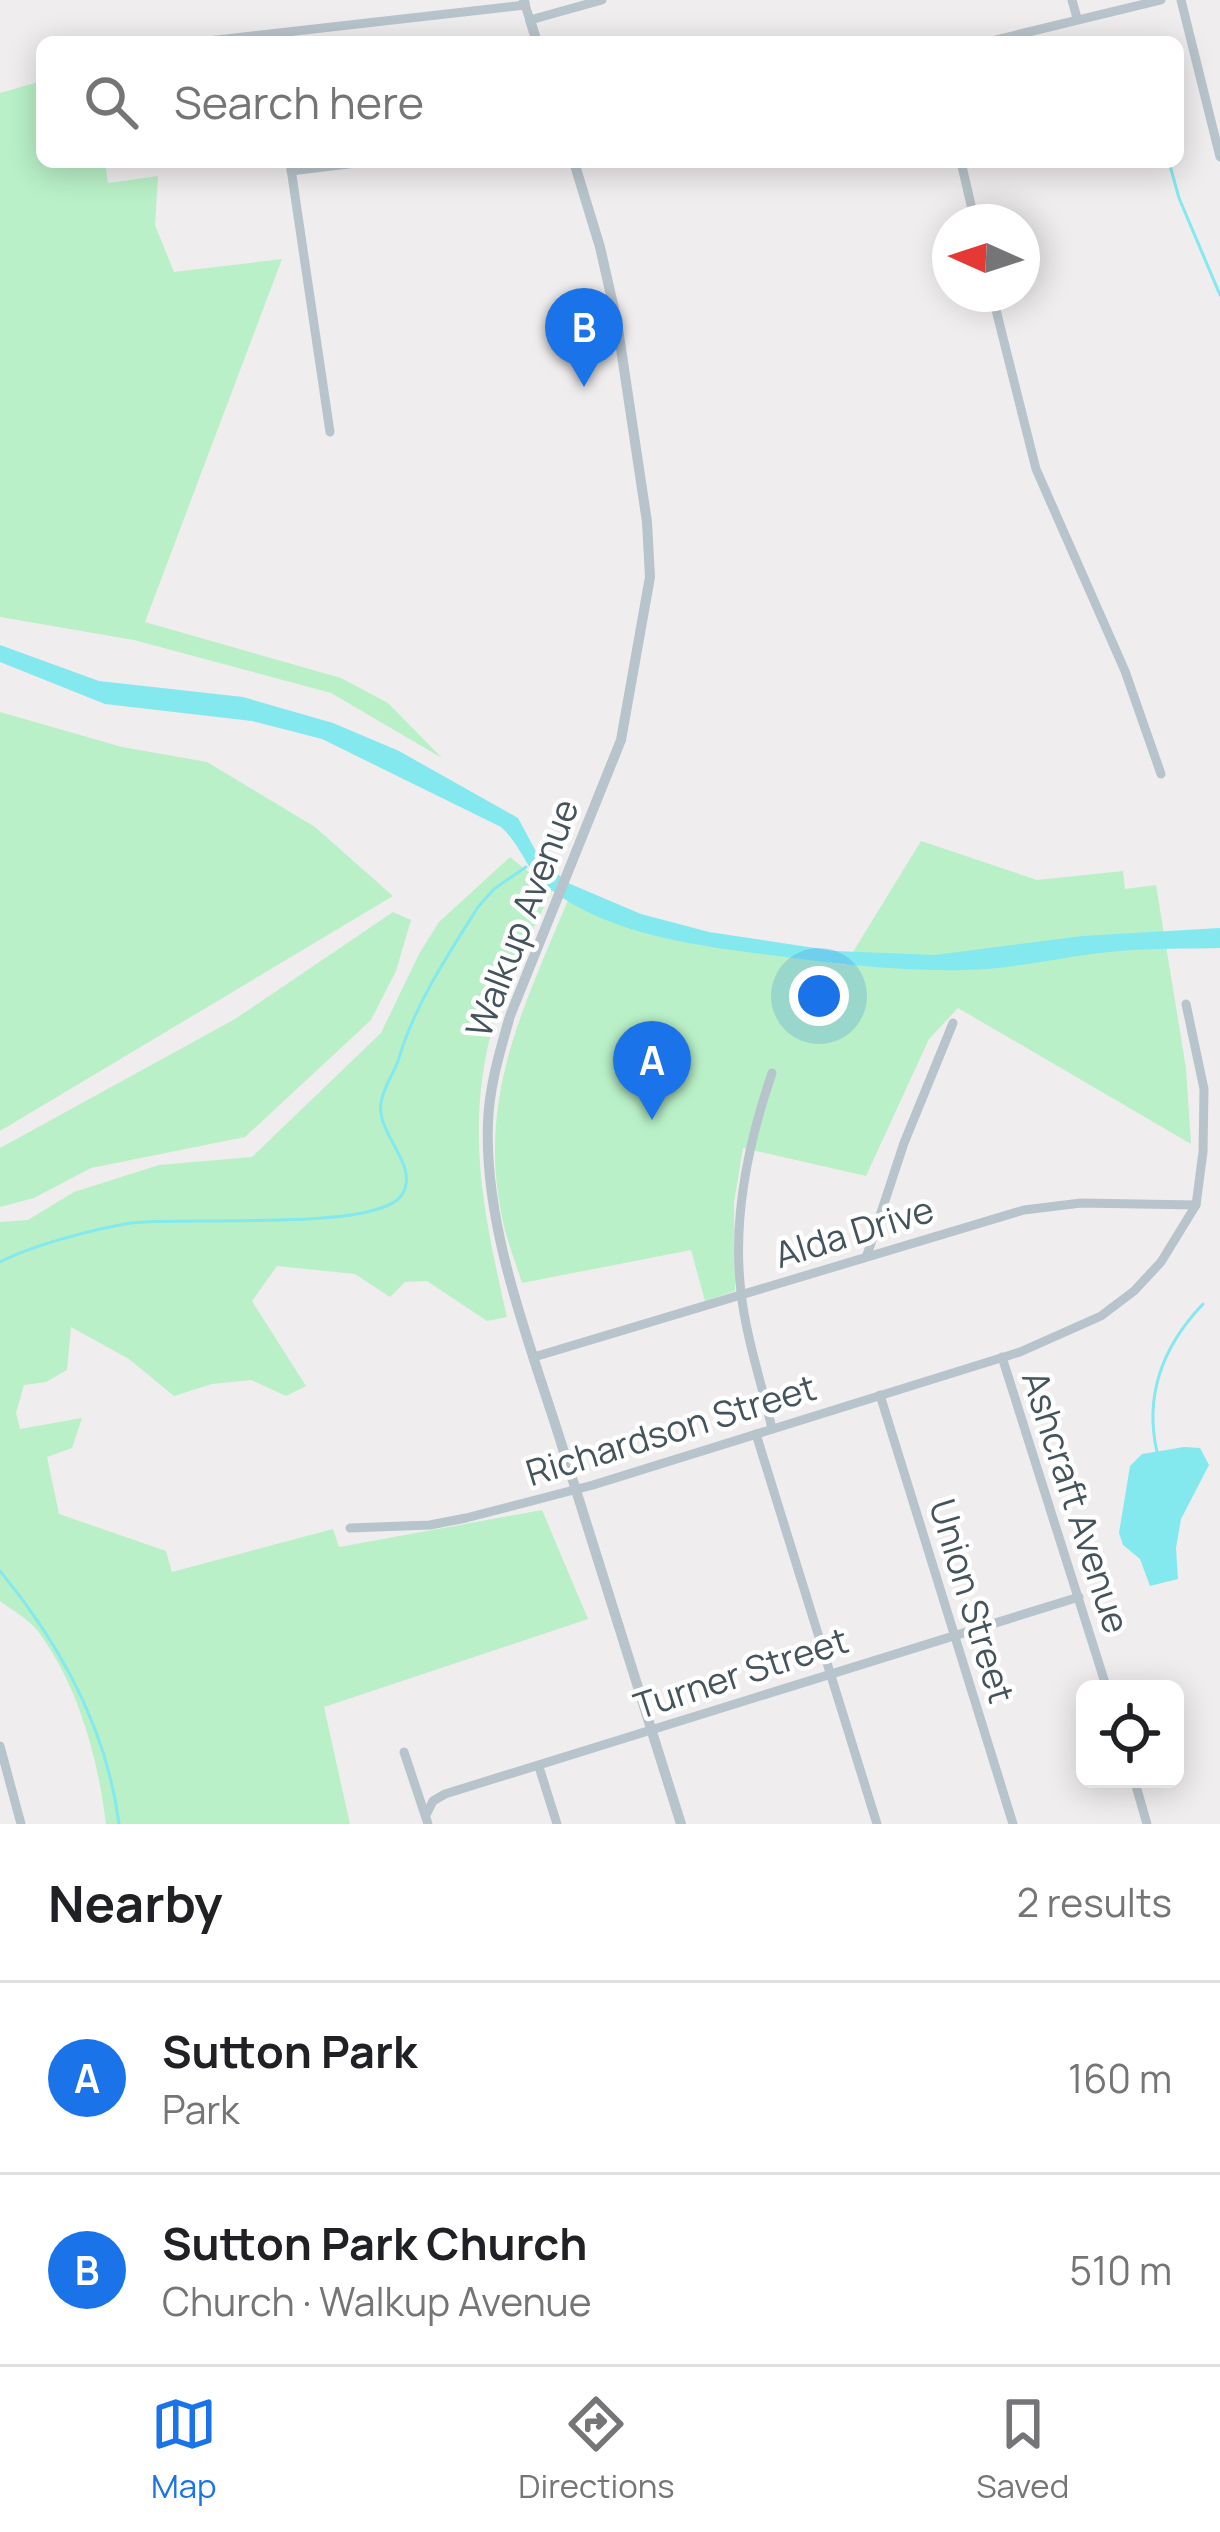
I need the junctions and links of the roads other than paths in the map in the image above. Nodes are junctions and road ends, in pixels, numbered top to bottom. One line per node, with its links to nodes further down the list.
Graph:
1 (602, 0): 7 (street)
2 (1072, 0): 6 (street)
3 (1160, 0): 6 (street)
4 (1181, 0): 11 (street)
5 (525, 2): 7 (street); 8 (street)
6 (1076, 18): 10 (street)
7 (530, 20): 9 (street)
8 (290, 36)
9 (535, 36)
10 (1009, 36)
11 (1220, 157)
12 (290, 168): 17 (street)
13 (576, 168): 25 (street, Walkup Avenue)
14 (962, 168): 15 (street)
15 (971, 204)
16 (997, 312): 18 (street)
17 (330, 432)
18 (1161, 773)
19 (1186, 1004): 22 (street, Ashcraft Avenue)
20 (953, 1023): 23 (street)
21 (772, 1072): 24 (street)
22 (1196, 1205): 23 (street, Alda Drive); 26 (street, Ashcraft Avenue)
23 (867, 1255): 24 (street, Alda Drive)
24 (741, 1294): 25 (street, Alda Drive); 28 (street)
25 (534, 1357): 30 (street, Walkup Avenue)
26 (1002, 1357): 27 (street, Richardson Street); 32 (street, Ashcraft Avenue)
27 (880, 1395): 28 (street, Richardson Street); 33 (street, Union Street)
28 (772, 1429): 29 (street, Richardson Street)
29 (756, 1434): 30 (street, Richardson Street); 34 (street)
30 (576, 1489): 31 (street, Richardson Street); 36 (street, Walkup Avenue)
31 (350, 1528)
32 (1079, 1597): 33 (street, Turner Street); 35 (street, Ashcraft Avenue)
33 (953, 1634): 34 (street, Turner Street); 46 (street, Union Street)
34 (830, 1673): 36 (street, Turner Street); 45 (street)
35 (1104, 1680)
36 (652, 1729): 39 (street, Turner Street); 44 (street, Walkup Avenue)
37 (0, 1746): 42 (street)
38 (404, 1752): 41 (street)
39 (539, 1767): 41 (street, Turner Street); 43 (street)
40 (1137, 1788): 47 (street)
41 (427, 1819)
42 (21, 1824)
43 (556, 1824)
44 (681, 1824)
45 (878, 1824)
46 (1012, 1824)
47 (1148, 1824)

